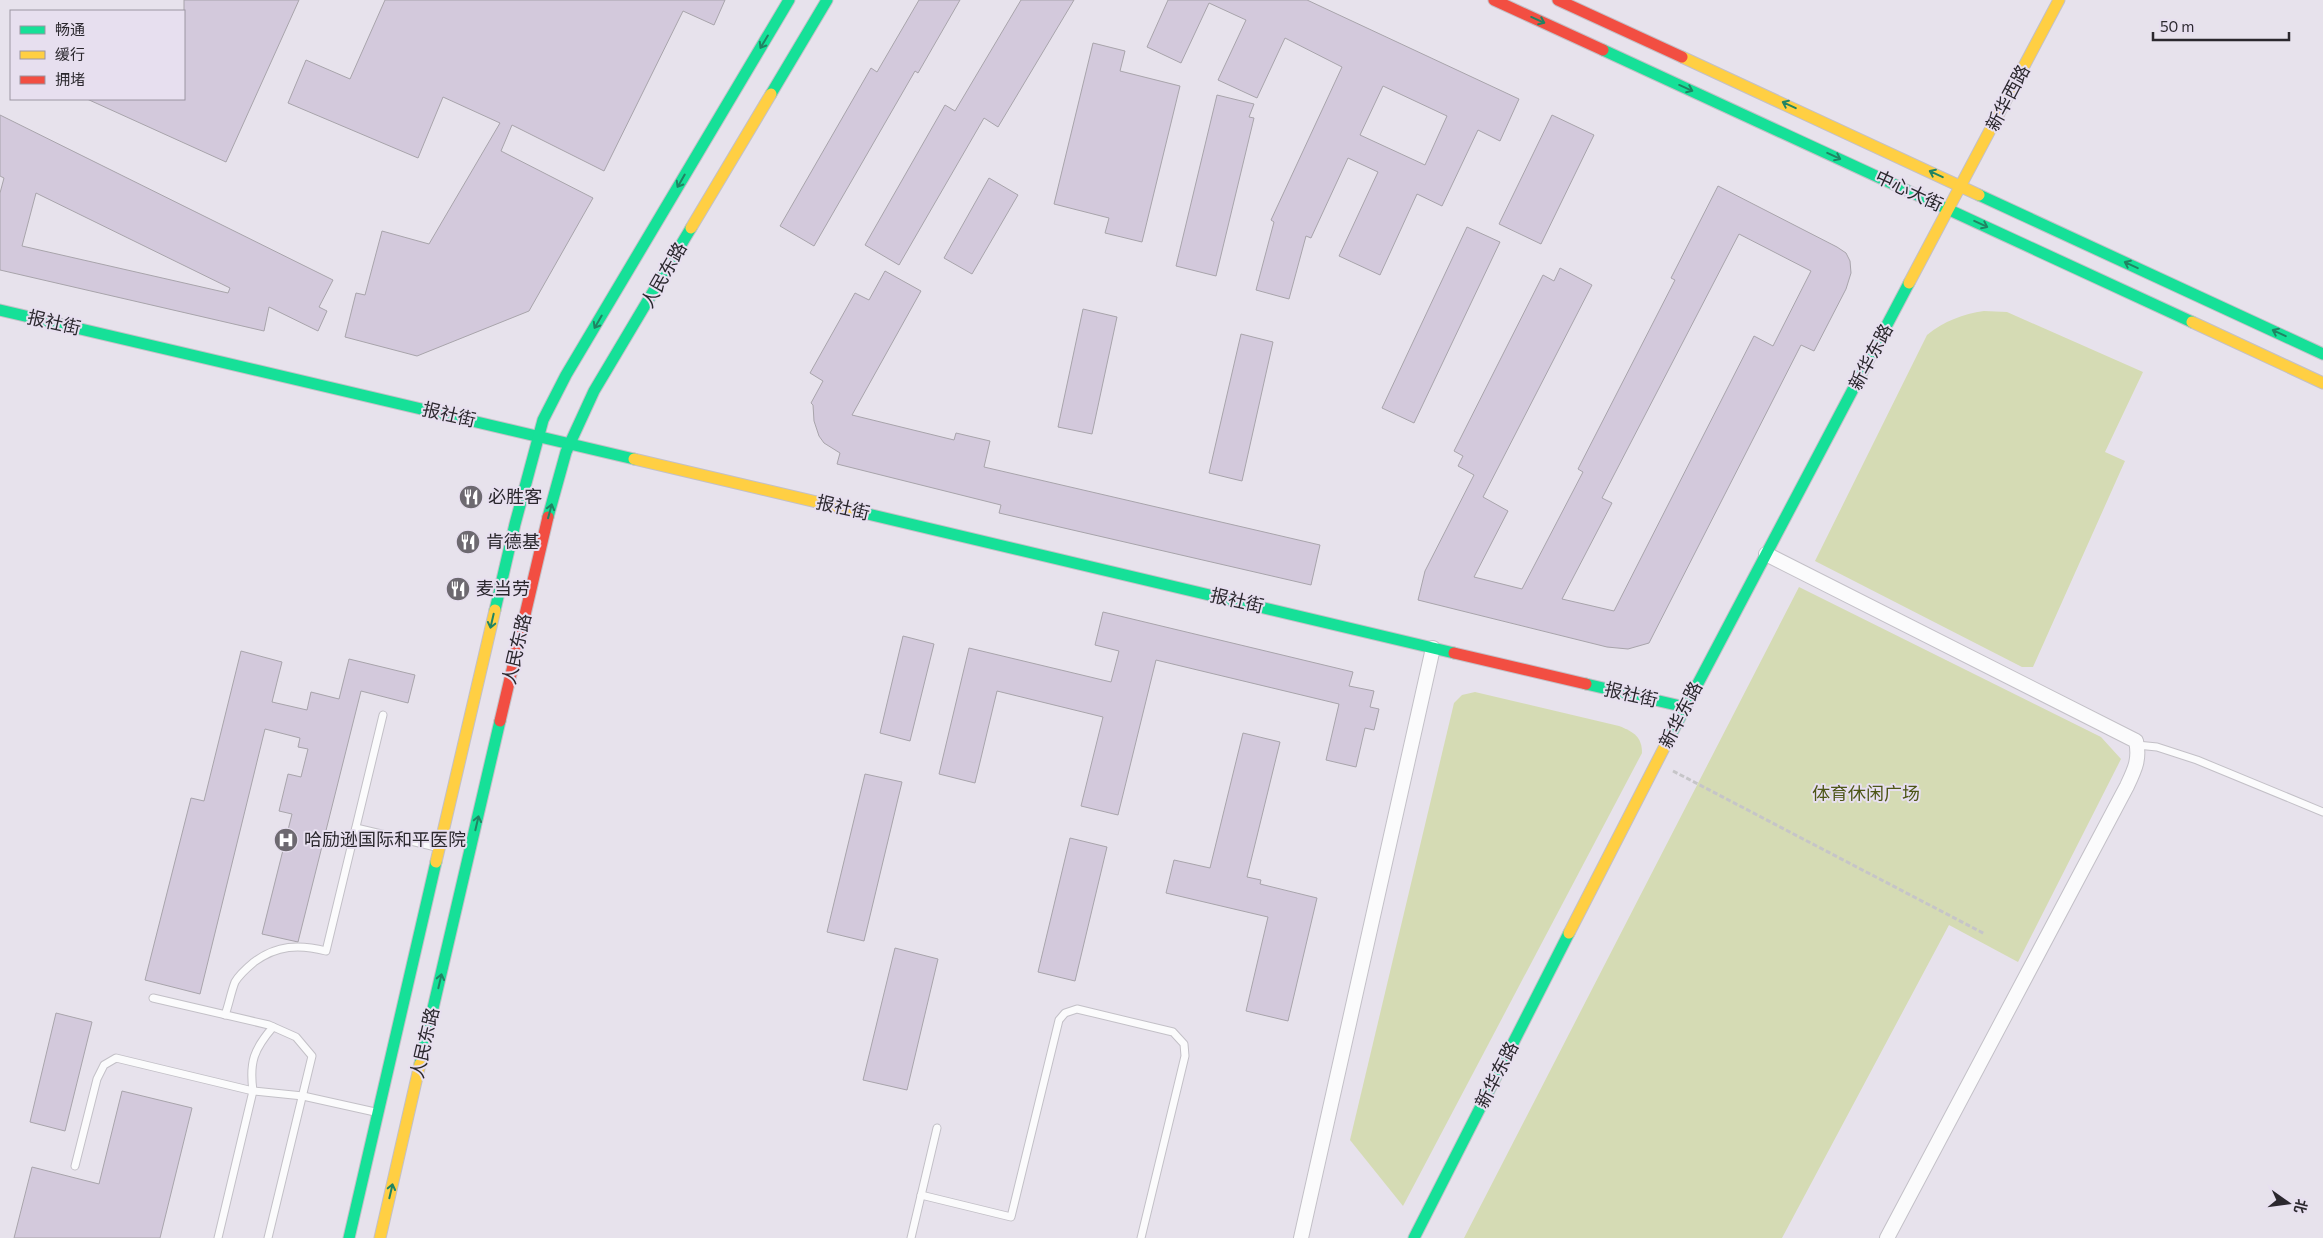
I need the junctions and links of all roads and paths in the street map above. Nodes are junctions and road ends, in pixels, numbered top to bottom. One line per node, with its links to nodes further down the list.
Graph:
1 (789, 0): 11 (main road, 人民东路, one-way to 11)
2 (827, 0): 12 (main road, 人民东路)
3 (1494, 0): 7 (main road, 中心大街, one-way to 7)
4 (1558, 0): 6 (main road, 中心大街, one-way to 4)
5 (2059, 0): 6 (main road, 新华西路)
6 (1959, 191): 7 (main road, 新华东路); 9 (main road, 中心大街, one-way to 6)
7 (1950, 209): 10 (main road, 中心大街, one-way to 10); 13 (main road, 新华东路)
8 (0, 310): 11 (main road, 报社街)
9 (2323, 354)
10 (2323, 383)
11 (538, 436): 12 (main road, 报社街); 21 (main road, 人民东路, one-way to 21)
12 (569, 443): 14 (main road, 报社街); 35 (main road, 人民东路, one-way to 12)
13 (1766, 554): 15 (main road, 新华东路); 17 (street)
14 (1433, 648): 15 (main road, 报社街); 38 (street)
15 (1685, 707): 18 (main road, 新华东路)
16 (383, 715): 20 (lane)
17 (2137, 745): 19 (lane); 40 (street)
18 (1657, 763): 22 (path); 39 (main road, 新华东路)
19 (2323, 812)
20 (356, 828): 21 (lane); 24 (lane)
21 (439, 848): 28 (main road, 人民东路)
22 (1985, 934)
23 (153, 998): 24 (lane)
24 (225, 1015): 25 (lane)
25 (273, 1027): 26 (lane); 27 (lane)
26 (253, 1091): 27 (lane); 30 (lane); 32 (lane)
27 (303, 1096): 28 (lane); 33 (lane)
28 (378, 1113): 34 (main road, 人民东路)
29 (938, 1128): 31 (lane)
30 (75, 1166)
31 (921, 1195): 36 (lane); 37 (lane)
32 (218, 1238)
33 (268, 1238)
34 (349, 1238)
35 (380, 1238)
36 (911, 1238)
37 (1141, 1238)
38 (1301, 1238)
39 (1414, 1238)
40 (1887, 1238)

